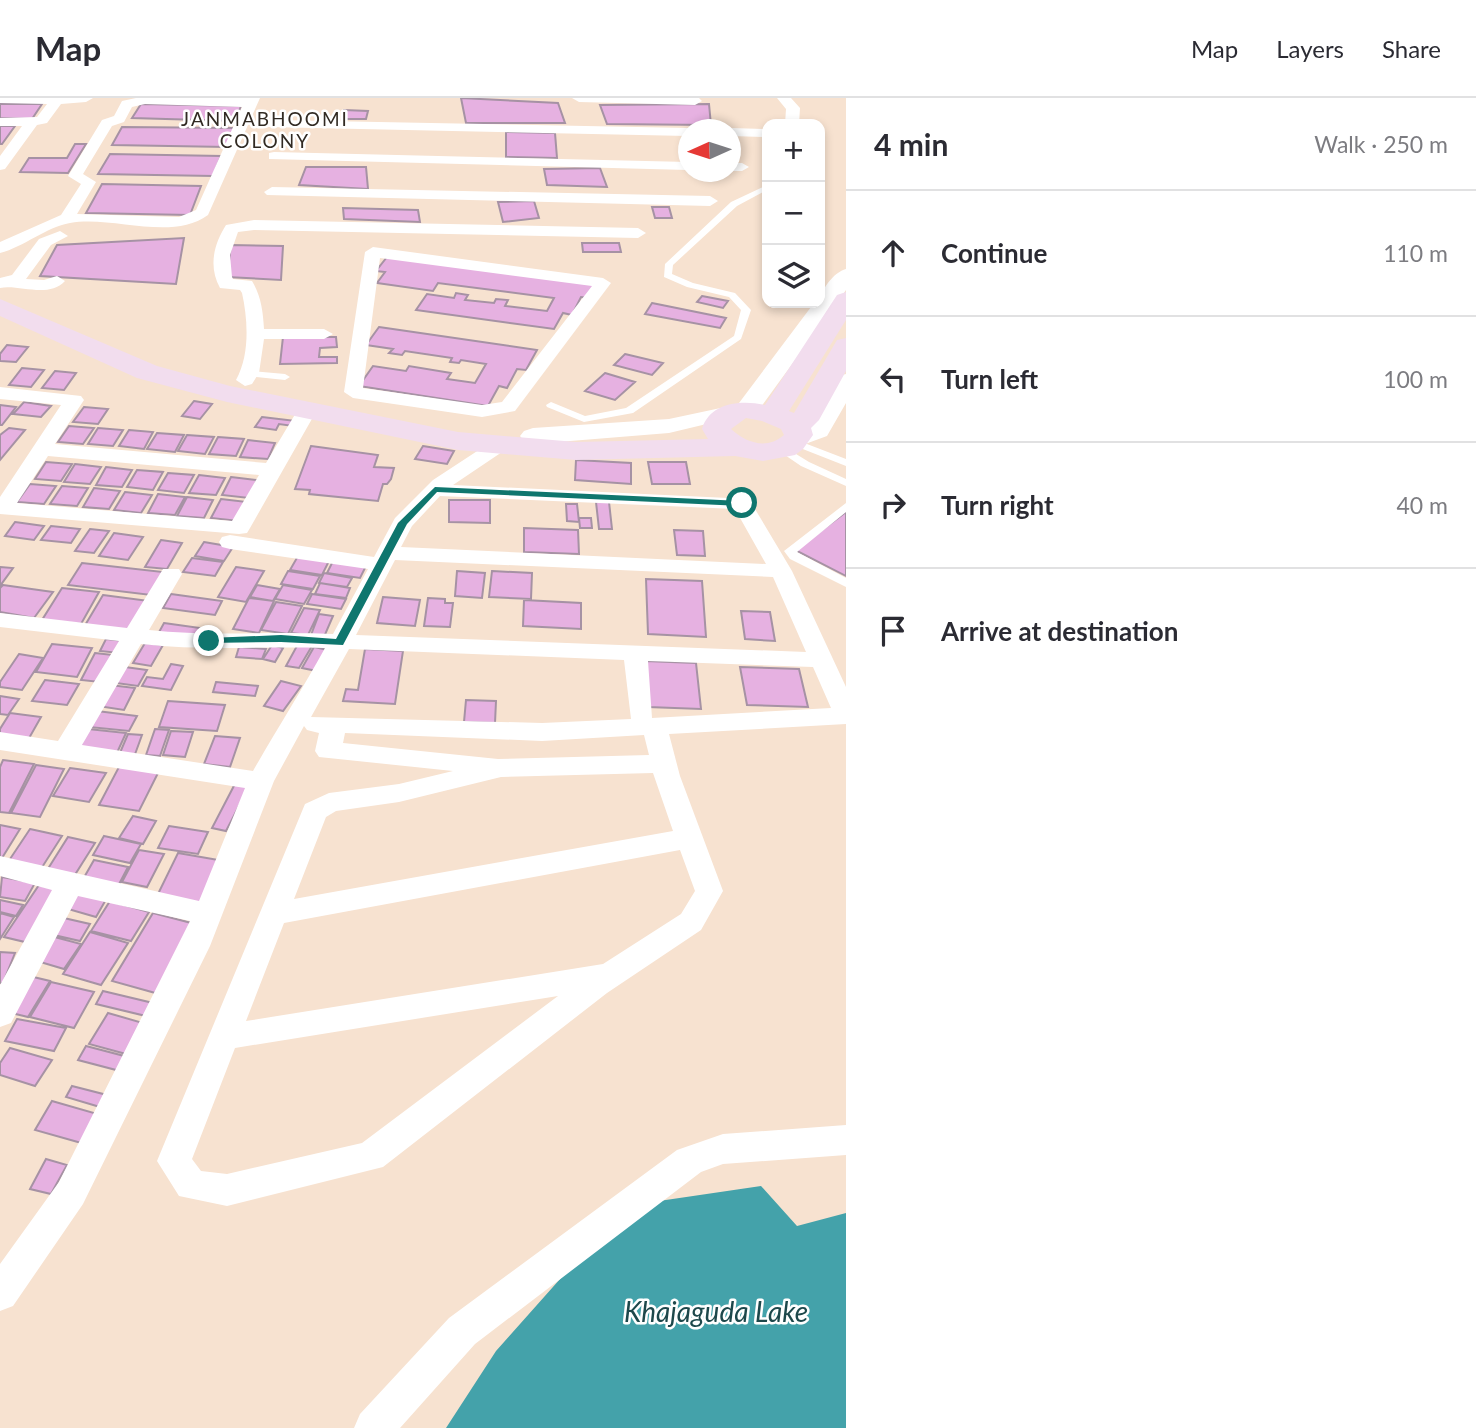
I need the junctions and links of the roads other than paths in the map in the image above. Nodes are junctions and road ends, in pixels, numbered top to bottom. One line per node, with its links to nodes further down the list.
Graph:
1 (86, 98): 6 (street)
2 (579, 98): 9 (street)
3 (784, 98): 10 (street)
4 (0, 99): 6 (street)
5 (144, 99): 7 (street); 25 (street)
6 (57, 100): 12 (street)
7 (252, 101): 25 (street)
8 (695, 101): 9 (street)
9 (590, 111): 14 (street); 21 (street)
10 (792, 119)
11 (0, 122): 12 (street)
12 (32, 122): 17 (street)
13 (273, 124): 21 (street)
14 (678, 130)
15 (741, 132): 16 (street)
16 (762, 133)
17 (6, 148): 20 (street)
18 (274, 156): 21 (street)
19 (678, 167): 21 (street)
20 (0, 175)
21 (493, 185): 23 (street); 24 (street); 26 (street); 33 (street)
22 (762, 190): 44 (lane)
23 (272, 192)
24 (710, 201)
25 (67, 218): 28 (street)
26 (638, 233)
27 (60, 236): 31 (street)
28 (0, 248)
29 (846, 275): 45 (street)
30 (57, 281): 31 (street)
31 (6, 289): 35 (main road)
32 (846, 300): 45 (main road)
33 (255, 334): 34 (street); 37 (street)
34 (324, 334)
35 (81, 335): 37 (main road); 43 (main road)
36 (846, 346): 45 (main road)
37 (248, 377): 38 (lane); 42 (main road)
38 (285, 377)
39 (844, 386): 45 (street)
40 (0, 393): 49 (street)
41 (551, 404): 44 (lane)
42 (415, 408): 42 (street); 46 (main road)
43 (307, 410): 47 (main road); 51 (street)
44 (577, 425): 45 (street); 46 (street)
45 (767, 427): 46 (main road); 48 (main road); 48 (main road); 50 (lane); 52 (lane)
46 (533, 436)
47 (498, 446): 48 (main road); 53 (street)
48 (736, 447)
49 (42, 449): 51 (street); 51 (street)
50 (843, 458)
51 (274, 470)
52 (846, 483)
53 (435, 489): 56 (street); 57 (street)
54 (846, 506): 59 (lane)
55 (230, 542): 56 (street)
56 (383, 559): 57 (street); 62 (street)
57 (781, 571): 64 (street)
58 (171, 574): 61 (street)
59 (846, 583)
60 (0, 620): 61 (street)
61 (131, 637): 62 (street); 70 (street)
62 (340, 643): 63 (street); 67 (street)
63 (635, 653): 64 (street); 66 (street)
64 (821, 660): 65 (street)
65 (846, 715): 66 (street)
66 (647, 721): 68 (street); 71 (street)
67 (293, 723): 68 (street); 73 (street)
68 (334, 724): 72 (street)
69 (0, 741): 70 (street)
70 (65, 751): 73 (street)
71 (664, 764): 72 (street); 74 (street)
72 (490, 768): 78 (street)
73 (261, 781): 77 (street)
74 (688, 838): 78 (street); 79 (street)
75 (0, 866): 76 (street)
76 (70, 884): 77 (street); 80 (street)
77 (208, 914): 83 (street)
78 (275, 914): 81 (street)
79 (610, 975): 81 (street); 81 (street)
80 (0, 1014)
81 (226, 1037)
82 (846, 1140): 84 (street)
83 (0, 1294)
84 (374, 1428)

